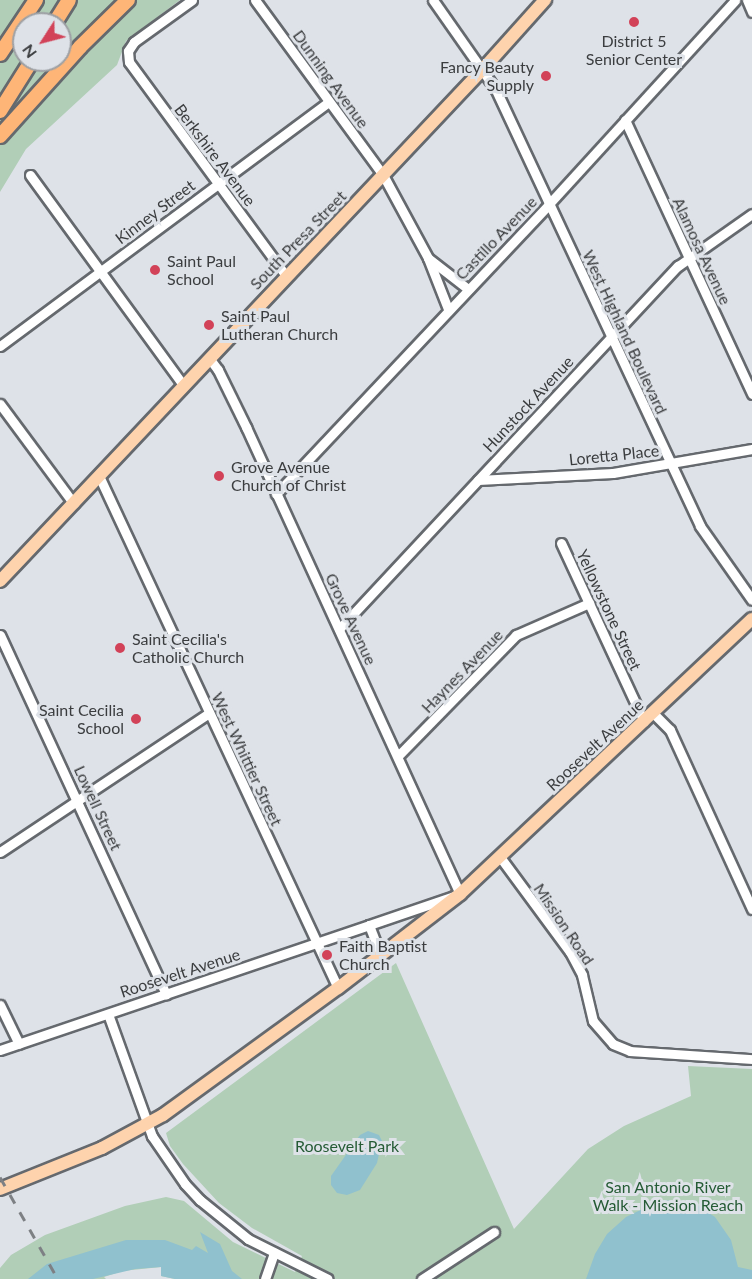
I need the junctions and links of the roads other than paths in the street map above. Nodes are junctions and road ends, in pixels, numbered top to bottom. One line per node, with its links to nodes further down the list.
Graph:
1 (36, 0): 10 (highway)
2 (128, 0): 16 (highway)
3 (192, 0): 19 (street, Berkshire Avenue)
4 (255, 0): 13 (street, Dunning Avenue)
5 (433, 0): 11 (street, West Highland Boulevard)
6 (545, 0): 11 (main road, South Presa Street)
7 (735, 0): 15 (street, Castillo Avenue)
8 (747, 0): 9 (street)
9 (752, 12)
10 (0, 54)
11 (483, 69): 18 (main road, South Presa Street); 20 (street, West Highland Boulevard)
12 (24, 72): 14 (highway)
13 (328, 102): 18 (street, Dunning Avenue); 19 (street, Kinney Street)
14 (0, 111)
15 (625, 120): 20 (street, Castillo Avenue); 22 (street, Alamosa Avenue)
16 (0, 136)
17 (30, 175): 24 (street)
18 (383, 176): 23 (street, Dunning Avenue); 25 (main road, South Presa Street)
19 (218, 184): 24 (street, Kinney Street); 25 (street, Berkshire Avenue)
20 (549, 204): 26 (street, Castillo Avenue); 28 (street, West Highland Boulevard)
21 (752, 214): 22 (street, Hunstock Avenue)
22 (688, 257): 28 (street, Hunstock Avenue); 32 (street, Alamosa Avenue)
23 (428, 258): 26 (street); 27 (street, Dunning Avenue)
24 (100, 272): 29 (street, Kinney Street); 31 (street)
25 (286, 276): 30 (main road, South Presa Street)
26 (468, 289): 27 (street, Castillo Avenue)
27 (448, 309): 38 (street, Castillo Avenue)
28 (611, 338): 35 (street, West Highland Boulevard); 37 (street, Hunstock Avenue)
29 (0, 346)
30 (209, 358): 31 (main road, South Presa Street); 38 (street, Grove Avenue)
31 (184, 386): 36 (main road, South Presa Street)
32 (752, 394)
33 (0, 404): 39 (street)
34 (752, 449): 35 (street, Loretta Place)
35 (670, 465): 37 (street, Loretta Place); 42 (street, West Highland Boulevard)
36 (99, 476): 39 (main road, South Presa Street); 47 (street, West Whittier Street)
37 (478, 480): 45 (street, Hunstock Avenue)
38 (276, 494): 45 (street, Grove Avenue)
39 (74, 504): 41 (main road, South Presa Street)
40 (561, 543): 43 (street, Yellowstone Street)
41 (0, 581)
42 (752, 600)
43 (589, 603): 48 (street, Yellowstone Street); 49 (street, Haynes Avenue)
44 (752, 619): 48 (main road, Roosevelt Avenue)
45 (339, 629): 49 (street, Grove Avenue)
46 (0, 635): 50 (street, Lowell Street)
47 (209, 713): 50 (street); 56 (street, West Whittier Street)
48 (649, 718): 52 (main road, Roosevelt Avenue); 54 (street, Yellowstone Street)
49 (398, 756): 53 (street, Grove Avenue)
50 (78, 801): 51 (street); 59 (street, Lowell Street)
51 (0, 852)
52 (500, 857): 53 (main road, Roosevelt Avenue); 64 (street, Mission Road)
53 (460, 894): 55 (street, Roosevelt Avenue); 57 (main road, Roosevelt Avenue)
54 (752, 909)
55 (369, 925): 56 (street, Roosevelt Avenue); 57 (street)
56 (317, 944): 58 (street, West Whittier Street); 59 (street, Roosevelt Avenue)
57 (381, 956): 58 (main road, Roosevelt Avenue)
58 (338, 988): 65 (main road, Roosevelt Avenue)
59 (166, 995): 61 (street, Roosevelt Avenue)
60 (0, 1005): 62 (street)
61 (108, 1014): 62 (street, Roosevelt Avenue); 65 (street)
62 (19, 1044): 63 (street, Roosevelt Avenue)
63 (0, 1050)
64 (752, 1059)
65 (147, 1125): 66 (main road, Roosevelt Avenue); 68 (street)
66 (0, 1189)
67 (494, 1232): 71 (street)
68 (274, 1253): 69 (street); 70 (street)
69 (266, 1278)
70 (327, 1279)
71 (422, 1279)

